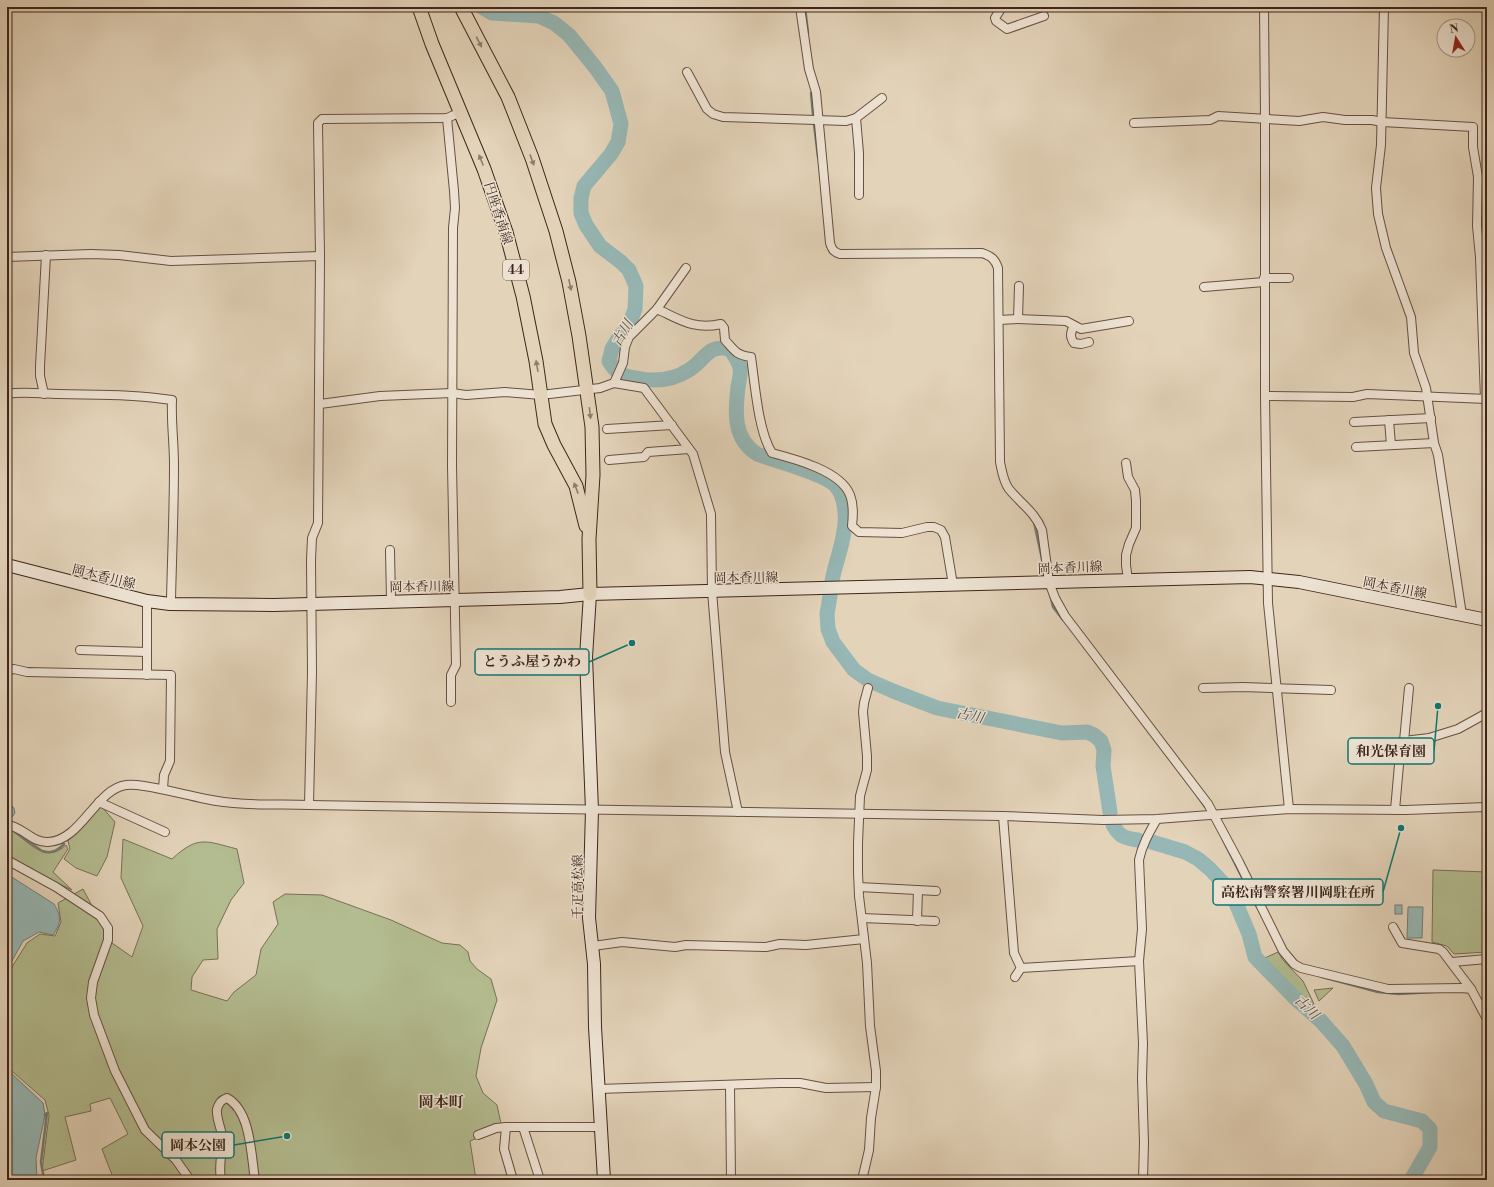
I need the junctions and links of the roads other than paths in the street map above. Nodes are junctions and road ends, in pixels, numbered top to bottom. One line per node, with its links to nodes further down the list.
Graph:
1 (409, 7): 9 (main road, 44)
2 (419, 7): 9 (main road, 円座香南線 / 44)
3 (461, 7): 36 (main road, 円座香南線 / 44, one-way to 36)
4 (800, 7): 16 (street)
5 (1002, 7): 8 (street)
6 (1264, 7): 15 (street)
7 (1384, 7): 17 (street)
8 (1044, 16)
9 (432, 44): 12 (main road, 円座香南線 / 44)
10 (687, 72): 16 (street)
11 (882, 98): 14 (street)
12 (461, 112): 13 (street); 40 (main road, 円座香南線 / 44, one-way to 12)
13 (447, 118): 21 (street); 37 (street)
14 (856, 118): 16 (street); 19 (street)
15 (1265, 119): 17 (street); 18 (street); 26 (street)
16 (819, 121): 31 (street)
17 (1382, 122): 23 (street); 42 (street)
18 (1134, 123)
19 (858, 195)
20 (46, 255): 21 (street); 22 (street); 39 (street)
21 (320, 256): 44 (street)
22 (7, 258)
23 (1483, 258): 43 (street)
24 (686, 268): 29 (street)
25 (1289, 278): 26 (street)
26 (1264, 280): 28 (street); 41 (street)
27 (1019, 286): 30 (street)
28 (1204, 288)
29 (658, 309): 35 (street); 62 (street)
30 (1018, 319): 31 (street); 33 (street)
31 (999, 320): 61 (street)
32 (1130, 321): 33 (street)
33 (1074, 326): 34 (street)
34 (1089, 342)
35 (615, 381): 36 (street); 48 (street)
36 (587, 390): 40 (street); 56 (main road, 円座香南線 / 44, one-way to 56)
37 (452, 393): 40 (street); 44 (street); 65 (street)
38 (7, 394): 39 (street)
39 (44, 394): 69 (street)
40 (542, 395): 56 (main road, 円座香南線 / 44, one-way to 40)
41 (1265, 396): 42 (street); 59 (street)
42 (1428, 398): 43 (street); 45 (street)
43 (1486, 399)
44 (320, 404): 68 (street)
45 (1430, 418): 46 (street); 50 (street)
46 (1389, 420): 47 (street); 51 (street)
47 (1354, 422)
48 (672, 425): 49 (street); 53 (street)
49 (607, 429)
50 (1434, 443): 51 (street); 70 (street)
51 (1391, 445): 52 (street)
52 (1356, 447)
53 (689, 449): 54 (street); 63 (street)
54 (609, 460)
55 (1126, 463): 60 (street)
56 (589, 539): 64 (main road, 円座香南線 / 44)
57 (390, 550): 67 (street)
58 (7, 565): 66 (main road, 岡本香川線)
59 (1267, 578): 60 (main road, 岡本香川線); 70 (main road, 岡本香川線); 79 (street)
60 (1128, 580): 61 (main road, 岡本香川線)
61 (1049, 582): 62 (main road, 岡本香川線); 93 (street)
62 (954, 585): 63 (main road, 岡本香川線)
63 (712, 591): 64 (main road, 岡本香川線); 91 (street)
64 (590, 594): 65 (main road, 岡本香川線); 89 (main road, 千疋高松線)
65 (454, 600): 67 (main road, 岡本香川線); 81 (street)
66 (147, 601): 69 (main road, 岡本香川線); 73 (street)
67 (390, 601): 68 (main road, 岡本香川線)
68 (312, 603): 69 (main road, 岡本香川線); 86 (street)
69 (169, 604)
70 (1462, 615): 71 (main road, 岡本香川線)
71 (1487, 620)
72 (80, 650): 73 (street)
73 (147, 652): 75 (street)
74 (7, 671): 75 (street)
75 (146, 675): 84 (street)
76 (868, 688): 92 (street)
77 (1203, 688): 79 (street)
78 (1410, 688): 83 (street)
79 (1277, 689): 80 (street); 88 (street)
80 (1331, 690)
81 (451, 702)
82 (1487, 713): 83 (street)
83 (1404, 741): 90 (street)
84 (163, 789): 85 (street); 86 (street)
85 (99, 802): 96 (street); 97 (street)
86 (309, 805): 89 (street)
87 (1487, 807): 90 (street)
88 (1289, 809): 90 (street); 93 (street)
89 (592, 810): 91 (street); 107 (main road, 千疋高松線)
90 (1395, 810)
91 (738, 812): 92 (street)
92 (860, 815): 94 (street); 99 (street)
93 (1215, 815): 95 (street); 113 (street)
94 (1003, 816): 95 (street); 111 (street)
95 (1157, 819): 109 (street)
96 (7, 825)
97 (165, 832)
98 (7, 860): 122 (street)
99 (859, 887): 100 (street); 102 (street)
100 (918, 890): 101 (street); 103 (street)
101 (936, 891)
102 (862, 918): 103 (street); 106 (street)
103 (917, 921): 104 (street)
104 (935, 921)
105 (1393, 927): 110 (street)
106 (864, 939): 107 (street); 116 (street)
107 (593, 946): 117 (main road, 千疋高松線)
108 (1487, 960): 110 (street)
109 (1139, 961): 111 (street); 130 (street)
110 (1452, 962): 113 (street)
111 (1021, 968): 112 (street)
112 (1015, 977)
113 (1471, 989): 114 (street)
114 (1487, 1019)
115 (730, 1085): 116 (street); 117 (street); 128 (street)
116 (876, 1087): 129 (street)
117 (599, 1089): 120 (main road, 千疋高松線)
118 (506, 1127): 119 (street); 121 (street); 125 (street)
119 (523, 1127): 120 (street); 126 (street)
120 (601, 1127): 127 (main road, 千疋高松線)
121 (478, 1134)
122 (190, 1180)
123 (221, 1180): 124 (street)
124 (255, 1180)
125 (513, 1180)
126 (540, 1180)
127 (604, 1180)
128 (731, 1180)
129 (862, 1180)
130 (1143, 1180)

